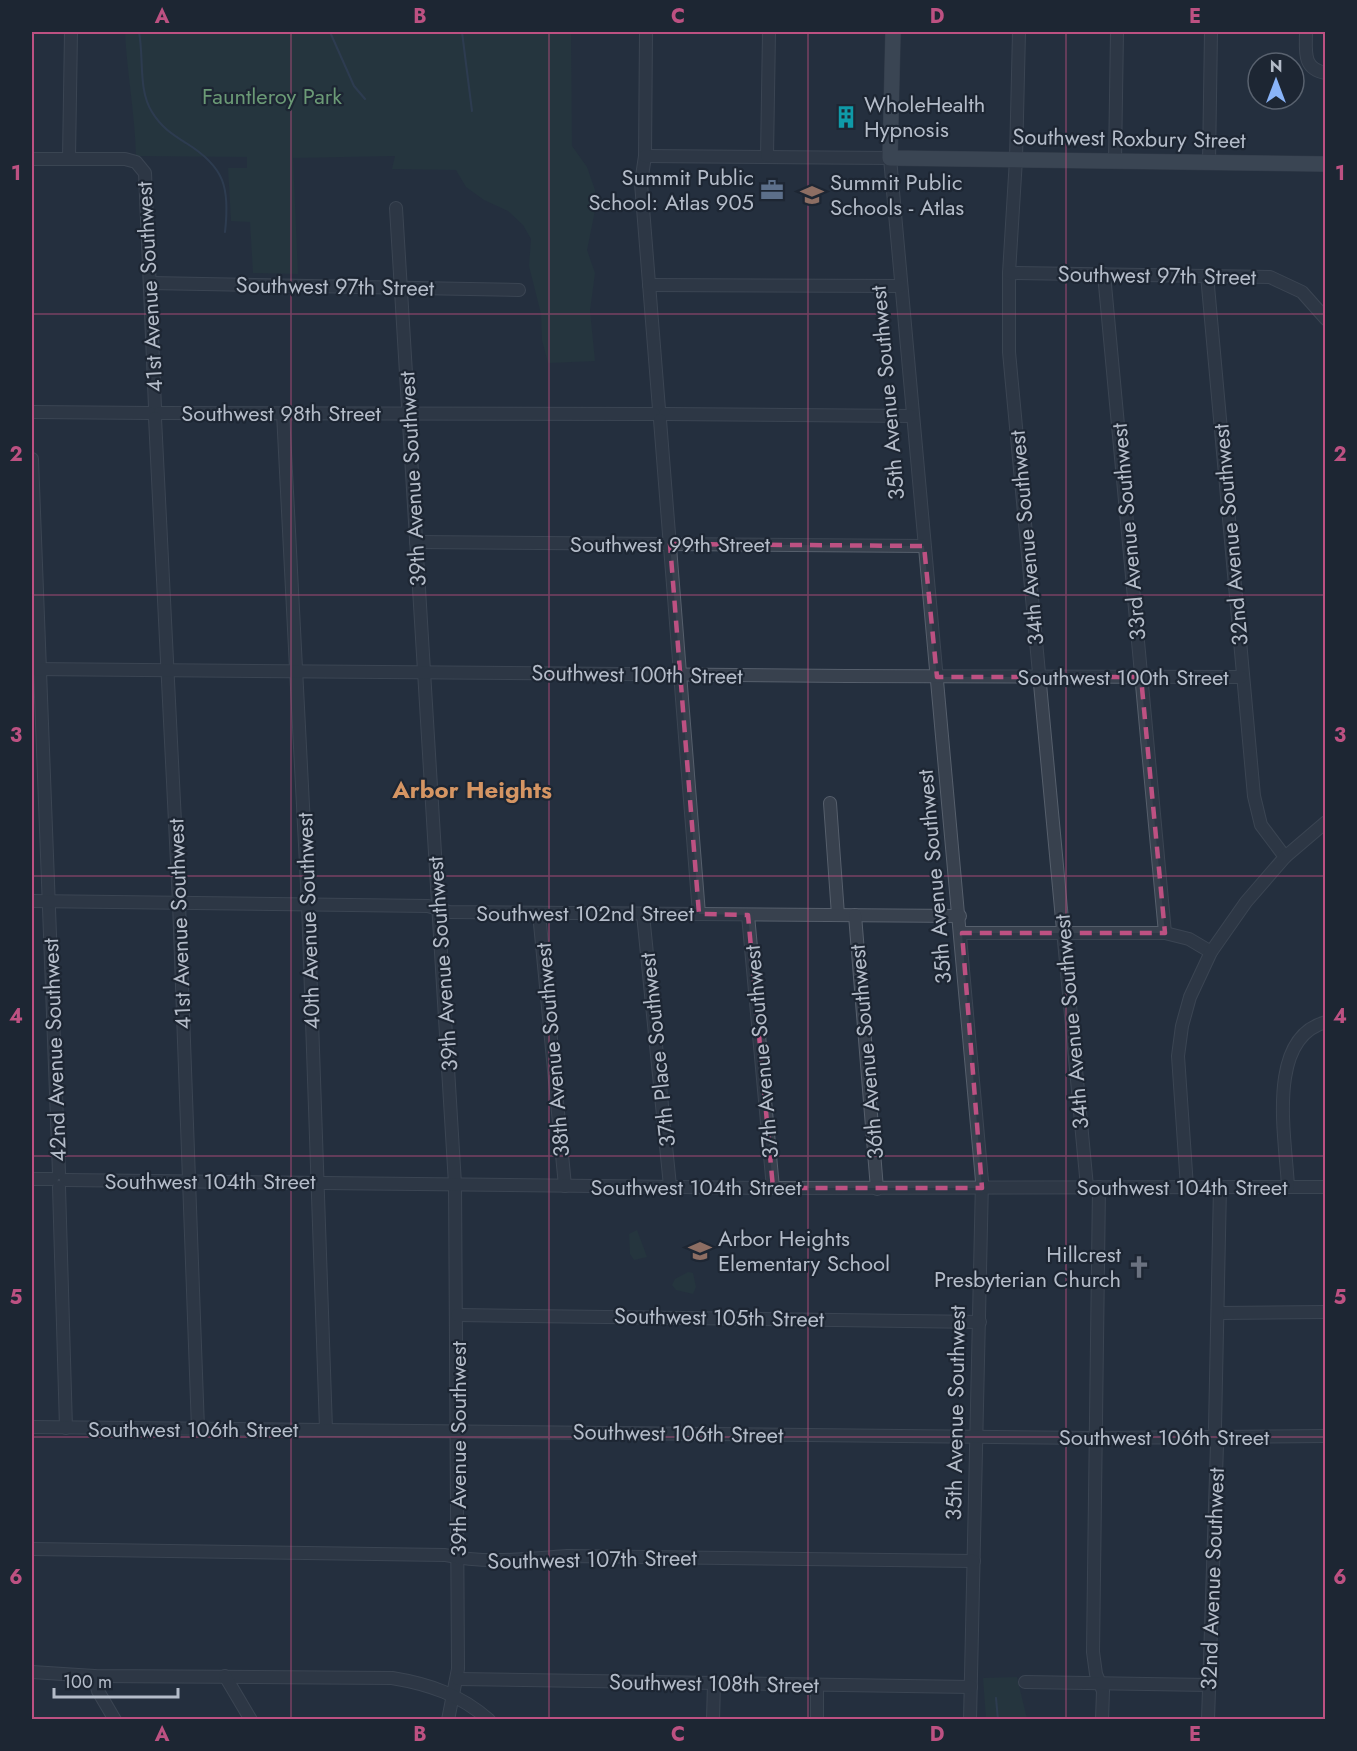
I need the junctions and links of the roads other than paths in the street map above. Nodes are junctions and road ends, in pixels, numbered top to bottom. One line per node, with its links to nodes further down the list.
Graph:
1 (71, 32): 12 (street)
2 (646, 32): 10 (street)
3 (769, 32): 11 (street)
4 (893, 32): 13 (main road, 35th Avenue Southwest)
5 (1019, 32): 15 (street, 34th Avenue Southwest)
6 (1117, 32): 16 (street)
7 (1211, 32): 17 (street)
8 (1306, 32): 9 (street)
9 (1326, 73)
10 (645, 156): 11 (street, Southwest Roxbury Street); 24 (street)
11 (767, 156): 13 (street, Southwest Roxbury Street)
12 (69, 158): 14 (street); 23 (street, 41st Avenue Southwest)
13 (890, 158): 15 (main road, Southwest Roxbury Street); 25 (street, 35th Avenue Southwest)
14 (32, 159)
15 (1016, 159): 16 (main road, Southwest Roxbury Street); 20 (street, 34th Avenue Southwest)
16 (1115, 161): 17 (main road, Southwest Roxbury Street)
17 (1209, 162): 18 (main road, Southwest Roxbury Street)
18 (1326, 164)
19 (396, 208): 26 (street, 39th Avenue Southwest)
20 (1009, 273): 21 (street, Southwest 97th Street); 45 (street, 34th Avenue Southwest)
21 (1104, 274): 22 (street, Southwest 97th Street); 46 (street, 33rd Avenue Southwest)
22 (1207, 275): 28 (street, Southwest 97th Street); 47 (street, 32nd Avenue Southwest)
23 (150, 283): 26 (street, Southwest 97th Street); 30 (street, 41st Avenue Southwest)
24 (649, 285): 25 (street); 33 (street)
25 (900, 286): 34 (street, 35th Avenue Southwest)
26 (400, 287): 27 (street, Southwest 97th Street); 32 (street, 39th Avenue Southwest)
27 (519, 290)
28 (1326, 319)
29 (32, 412): 30 (street, Southwest 98th Street)
30 (155, 413): 31 (street, Southwest 98th Street); 40 (street, 41st Avenue Southwest)
31 (283, 413): 32 (street, Southwest 98th Street); 41 (street, 40th Avenue Southwest)
32 (409, 414): 33 (street, Southwest 98th Street); 36 (street, 39th Avenue Southwest)
33 (659, 414): 34 (street, Southwest 98th Street); 37 (street)
34 (912, 416): 38 (street, 35th Avenue Southwest)
35 (32, 459): 39 (street, 42nd Avenue Southwest)
36 (416, 542): 37 (street, Southwest 99th Street); 42 (street, 39th Avenue Southwest)
37 (670, 544): 38 (street, Southwest 99th Street); 43 (street)
38 (924, 546): 44 (street, 35th Avenue Southwest)
39 (36, 669): 40 (street, Southwest 100th Street); 52 (street, 42nd Avenue Southwest)
40 (168, 670): 41 (street, Southwest 100th Street); 53 (street, 41st Avenue Southwest)
41 (297, 670): 42 (street, Southwest 100th Street); 54 (street, 40th Avenue Southwest)
42 (423, 670): 43 (street, Southwest 100th Street); 55 (street, 39th Avenue Southwest)
43 (681, 675): 44 (street, Southwest 100th Street); 58 (street)
44 (937, 677): 45 (street, Southwest 100th Street); 62 (street, 35th Avenue Southwest)
45 (1038, 677): 46 (street, Southwest 100th Street); 65 (street, 34th Avenue Southwest)
46 (1141, 677): 47 (street, Southwest 100th Street); 64 (street, 33rd Avenue Southwest)
47 (1242, 677): 50 (street, 32nd Avenue Southwest)
48 (831, 803): 60 (street, 36th Avenue Southwest)
49 (1326, 822): 50 (street)
50 (1285, 857): 66 (street)
51 (32, 901): 52 (street, Southwest 102nd Street)
52 (49, 902): 53 (street, Southwest 102nd Street); 69 (street, 42nd Avenue Southwest)
53 (179, 903): 54 (street, Southwest 102nd Street); 70 (street, 41st Avenue Southwest)
54 (308, 904): 55 (street, Southwest 102nd Street); 71 (street, 40th Avenue Southwest)
55 (439, 909): 56 (street, Southwest 102nd Street); 72 (street, 39th Avenue Southwest)
56 (539, 913): 57 (street, Southwest 102nd Street); 73 (street, 38th Avenue Southwest)
57 (643, 914): 58 (street, Southwest 102nd Street); 74 (street, 37th Place Southwest)
58 (699, 914): 59 (street, Southwest 102nd Street)
59 (748, 915): 60 (street, Southwest 102nd Street); 80 (street, 37th Avenue Southwest)
60 (838, 915): 61 (street, Southwest 102nd Street)
61 (855, 915): 62 (street, Southwest 102nd Street); 82 (street, 36th Avenue Southwest)
62 (960, 916): 63 (street, 35th Avenue Southwest)
63 (962, 933): 65 (street); 81 (street, 35th Avenue Southwest)
64 (1166, 933): 65 (street); 66 (street)
65 (1063, 934): 75 (street, 34th Avenue Southwest)
66 (1211, 952): 76 (street)
67 (1326, 1022): 78 (street)
68 (32, 1179): 69 (street, Southwest 104th Street)
69 (59, 1180): 70 (street, Southwest 104th Street); 88 (street, 42nd Avenue Southwest)
70 (189, 1182): 71 (street, Southwest 104th Street); 89 (street, 41st Avenue Southwest)
71 (319, 1182): 72 (street, Southwest 104th Street); 90 (street, 40th Avenue Southwest)
72 (455, 1184): 73 (street, Southwest 104th Street); 85 (street, 39th Avenue Southwest)
73 (565, 1186): 74 (street, Southwest 104th Street)
74 (670, 1186): 80 (street, Southwest 104th Street)
75 (1093, 1187): 76 (street, Southwest 104th Street); 81 (street, Southwest 104th Street); 95 (street, 34th Avenue Southwest)
76 (1187, 1187): 77 (street, Southwest 104th Street)
77 (1220, 1187): 78 (street, Southwest 104th Street); 84 (street, 32nd Avenue Southwest)
78 (1288, 1187): 79 (street, Southwest 104th Street)
79 (1326, 1187)
80 (773, 1188): 82 (street, Southwest 104th Street)
81 (982, 1188): 82 (street, Southwest 104th Street); 86 (street, 35th Avenue Southwest)
82 (878, 1189)
83 (1326, 1312): 84 (street)
84 (1219, 1313): 94 (street, 32nd Avenue Southwest)
85 (458, 1315): 86 (street, Southwest 105th Street); 91 (street, 39th Avenue Southwest)
86 (980, 1322): 92 (street, 35th Avenue Southwest)
87 (32, 1427): 88 (street, Southwest 106th Street)
88 (66, 1428): 89 (street, Southwest 106th Street)
89 (198, 1429): 90 (street, Southwest 106th Street)
90 (326, 1429): 91 (street, Southwest 106th Street)
91 (458, 1431): 92 (street, Southwest 106th Street); 97 (street, 39th Avenue Southwest)
92 (977, 1436): 95 (street, Southwest 106th Street); 98 (street, 35th Avenue Southwest)
93 (1326, 1436): 94 (street, Southwest 106th Street)
94 (1216, 1437): 95 (street, Southwest 106th Street); 107 (street, 32nd Avenue Southwest)
95 (1095, 1438): 105 (street, 34th Avenue Southwest)
96 (32, 1549): 97 (street, Southwest 107th Street)
97 (459, 1558): 98 (street, Southwest 107th Street); 102 (street, 39th Avenue Southwest)
98 (974, 1561): 108 (street, 35th Avenue Southwest)
99 (32, 1672): 100 (street)
100 (94, 1676): 101 (street); 110 (street)
101 (225, 1676): 109 (street); 111 (street)
102 (458, 1679): 104 (street, Southwest 108th Street); 109 (street, 39th Avenue Southwest)
103 (1024, 1682): 105 (street)
104 (714, 1683): 106 (street, Southwest 108th Street); 114 (street)
105 (1099, 1683): 107 (street); 117 (street, 34th Avenue Southwest)
106 (817, 1685): 108 (street, Southwest 108th Street); 115 (street)
107 (1208, 1686): 118 (street, 32nd Avenue Southwest)
108 (971, 1687): 116 (street, 35th Avenue Southwest)
109 (452, 1694): 112 (street, 39th Avenue Southwest); 113 (street)
110 (115, 1719)
111 (252, 1719)
112 (448, 1719)
113 (489, 1719)
114 (713, 1719)
115 (817, 1719)
116 (970, 1719)
117 (1102, 1719)
118 (1208, 1719)

